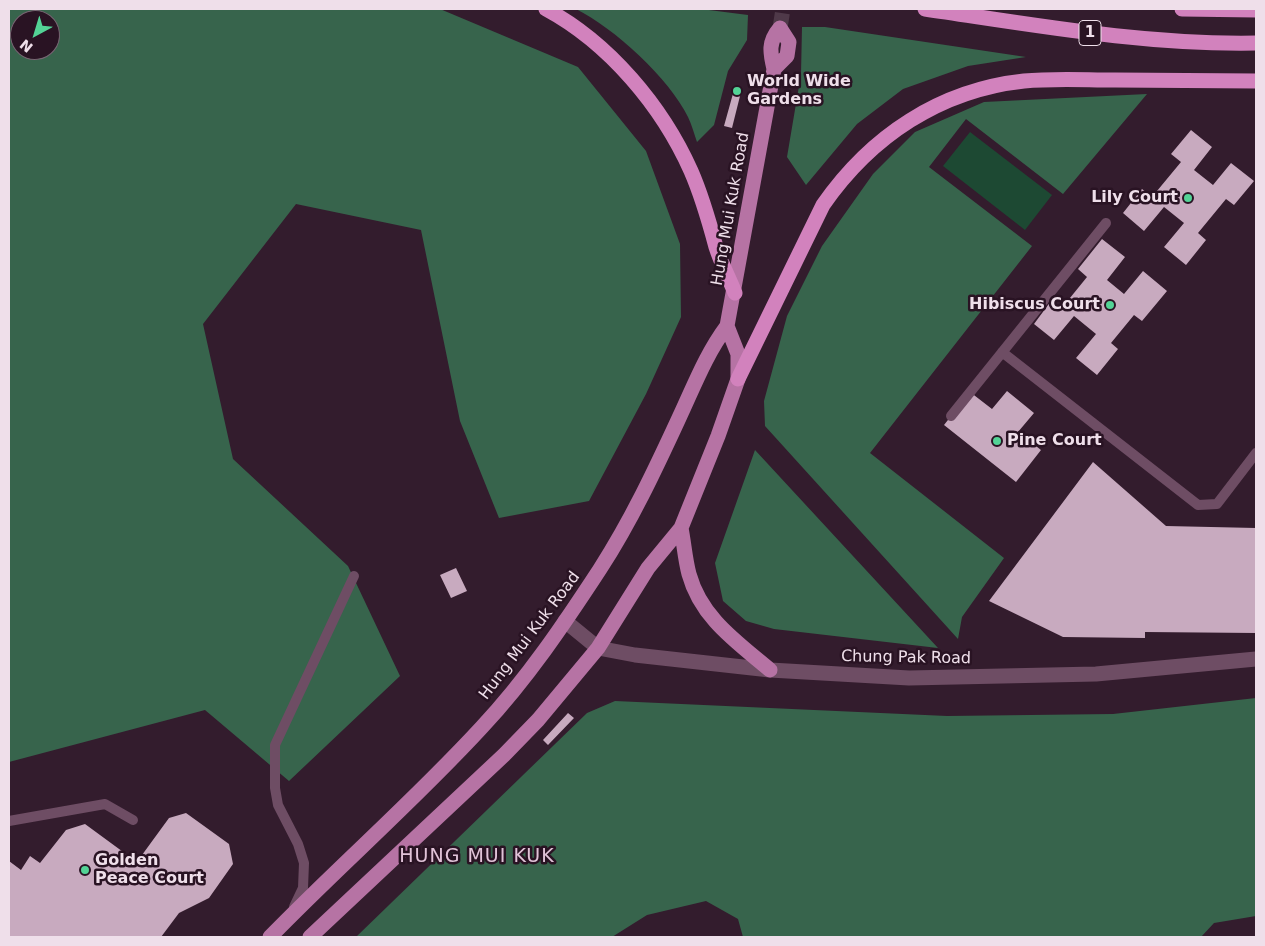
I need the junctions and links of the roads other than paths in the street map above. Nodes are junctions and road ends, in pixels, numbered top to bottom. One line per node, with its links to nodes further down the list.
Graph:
1 (546, 9): 9 (highway)
2 (925, 9): 5 (highway, 1)
3 (1182, 9): 4 (highway)
4 (1256, 10)
5 (1256, 43)
6 (774, 69): 9 (main road, Hung Mui Kuk Road)
7 (1256, 81): 12 (highway)
8 (1106, 223): 11 (lane)
9 (735, 293): 10 (main road, Hung Mui Kuk Road)
10 (727, 326): 12 (main road); 17 (main road, Hung Mui Kuk Road)
11 (1002, 352): 13 (lane); 14 (lane)
12 (738, 379): 15 (main road)
13 (951, 416)
14 (1256, 453)
15 (681, 528): 18 (main road); 20 (main road)
16 (354, 576): 23 (lane)
17 (565, 621): 18 (street, Chung Pak Road); 23 (main road, Hung Mui Kuk Road)
18 (598, 648): 20 (street, Chung Pak Road); 24 (main road)
19 (1256, 659): 20 (street, Chung Pak Road)
20 (770, 670)
21 (133, 820): 22 (lane)
22 (9, 821)
23 (268, 937)
24 (310, 937)

